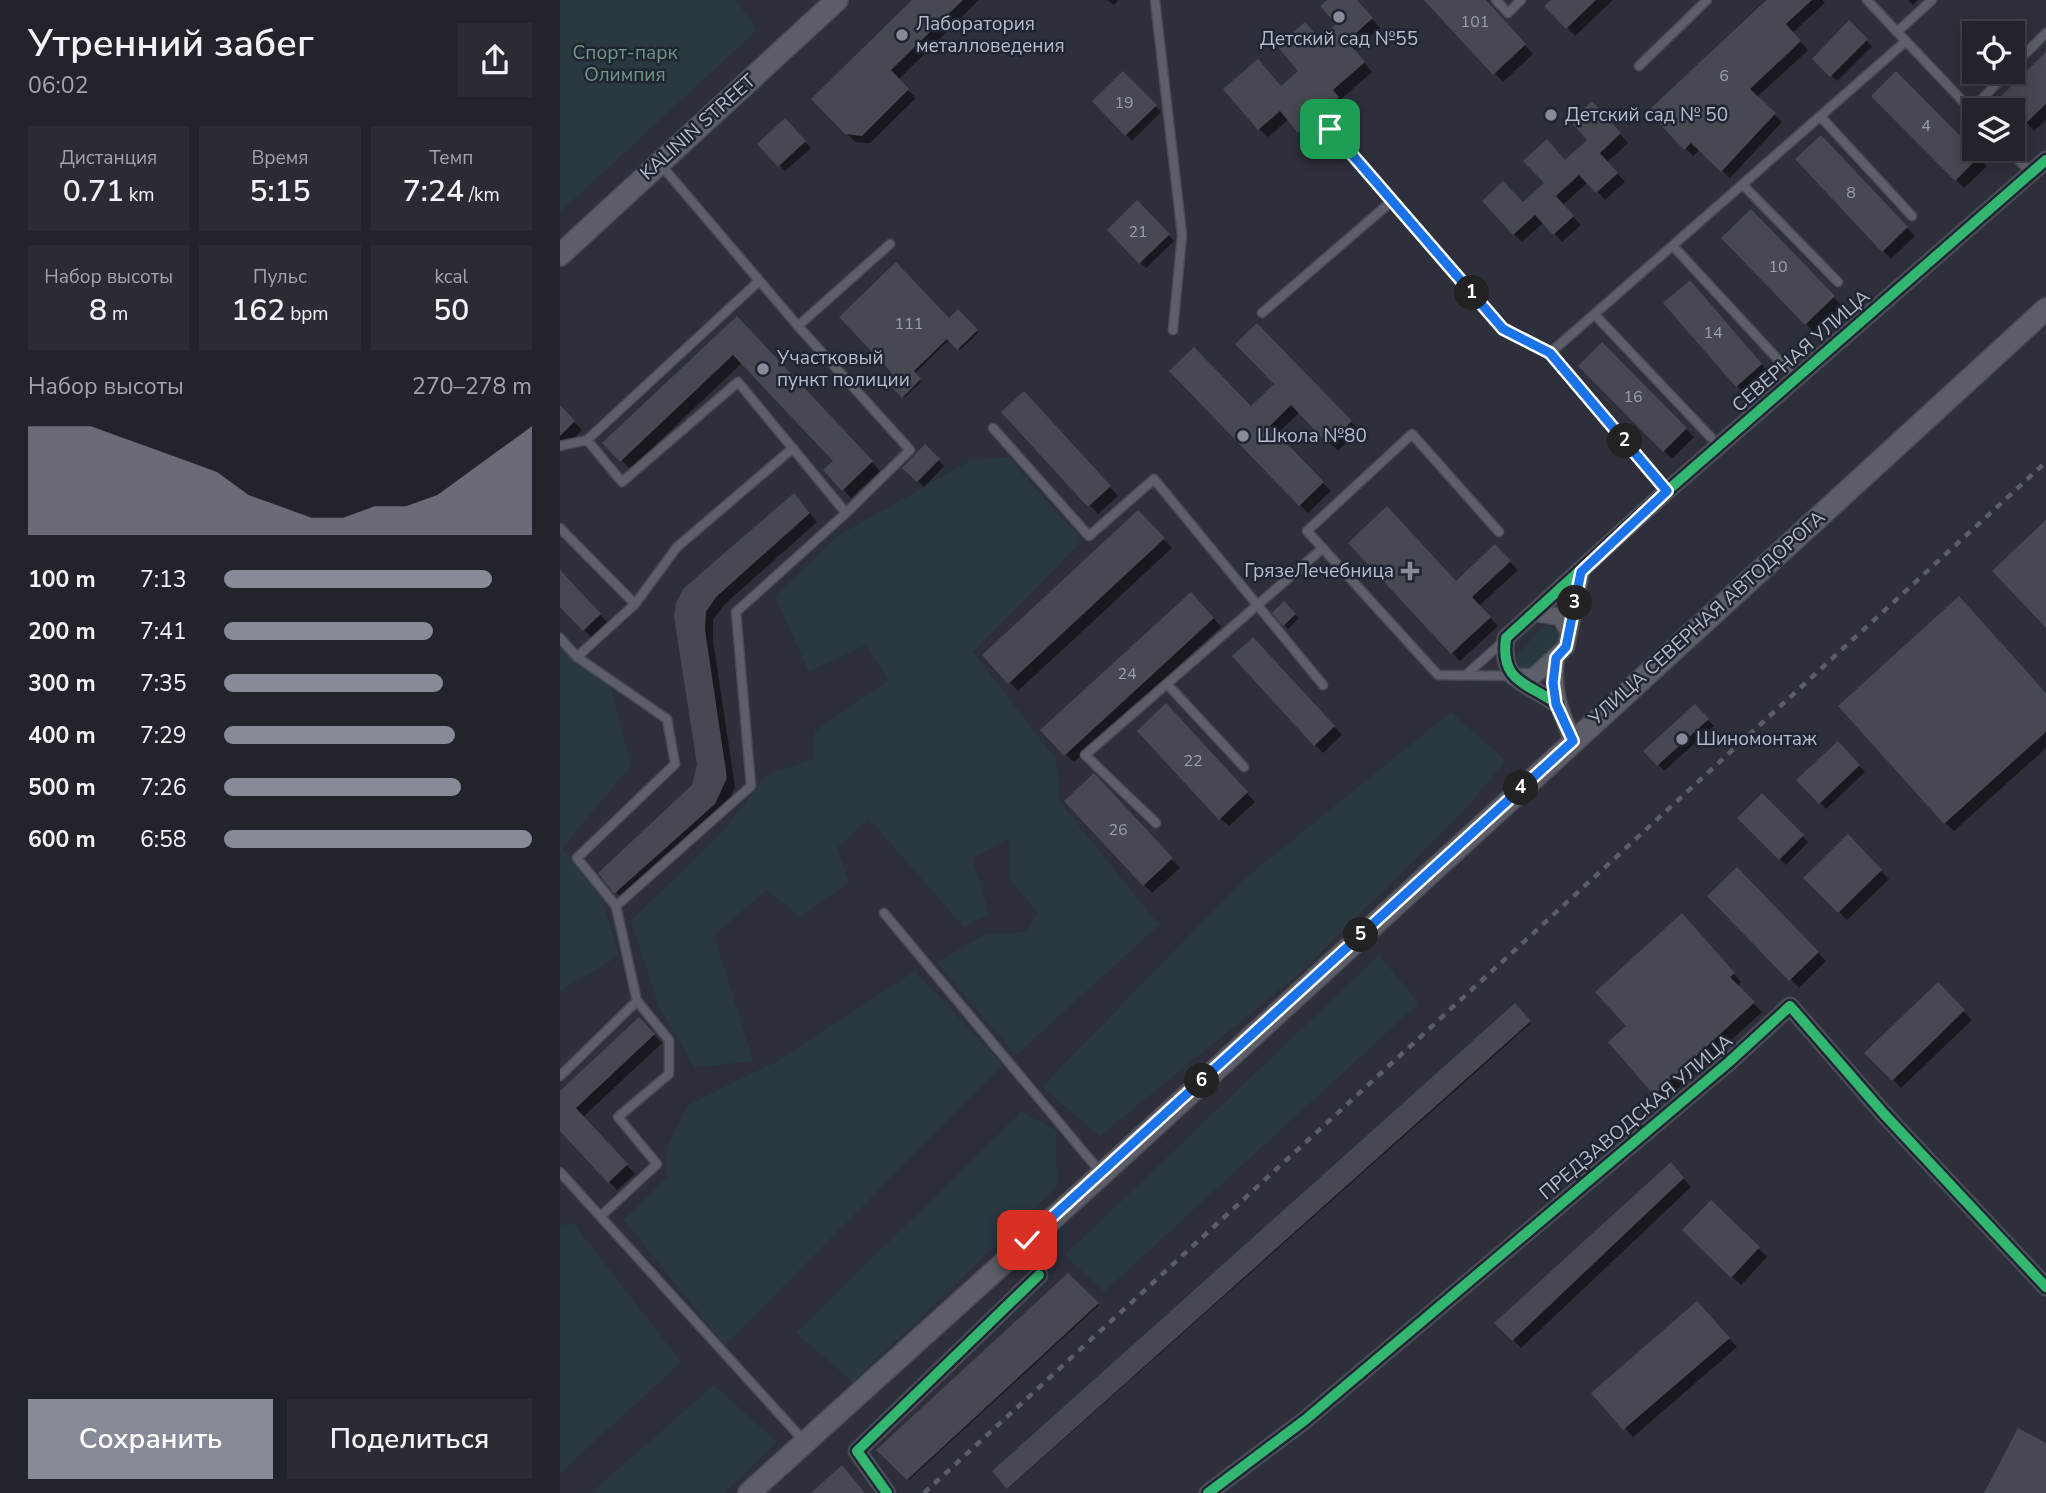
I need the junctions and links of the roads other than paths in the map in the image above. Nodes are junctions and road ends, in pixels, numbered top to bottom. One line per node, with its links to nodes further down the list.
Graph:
1 (837, 0): 20 (main road, KALININ STREET)
2 (1155, 0): 34 (lane)
3 (1496, 0): 4 (lane)
4 (1521, 0)
5 (1707, 0): 12 (lane)
6 (1867, 0): 8 (lane)
7 (1932, 0): 8 (lane)
8 (1897, 32): 10 (lane)
9 (2046, 33): 11 (lane)
10 (1906, 41): 15 (lane); 16 (lane)
11 (2025, 54)
12 (1639, 66)
13 (1997, 84): 14 (lane)
14 (1984, 98)
15 (1962, 100)
16 (1820, 116): 22 (lane); 24 (lane)
17 (1330, 129): 23 (lane)
18 (2046, 160): 21 (street, СЕВЕРНАЯ УЛИЦА)
19 (2020, 161): 21 (lane)
20 (659, 163): 27 (main road, KALININ STREET); 28 (lane)
21 (2032, 174): 36 (street, СЕВЕРНАЯ УЛИЦА)
22 (1744, 186): 26 (lane); 29 (lane)
23 (1392, 201): 31 (lane); 35 (lane)
24 (1912, 216)
25 (890, 244): 33 (lane)
26 (1674, 247): 32 (lane); 36 (lane)
27 (560, 255)
28 (759, 281): 33 (lane); 38 (lane)
29 (1838, 282)
30 (2046, 309): 61 (main road, УЛИЦА СЕВЕРНАЯ АВТОДОРОГА)
31 (1262, 313)
32 (1595, 315): 35 (lane); 40 (lane)
33 (798, 326): 43 (lane)
34 (1173, 330)
35 (1550, 353): 42 (lane)
36 (1796, 379): 40 (street, СЕВЕРНАЯ УЛИЦА)
37 (993, 428): 49 (lane)
38 (587, 440): 39 (lane); 41 (lane)
39 (560, 446)
40 (1719, 446): 42 (street, СЕВЕРНАЯ УЛИЦА)
41 (793, 448): 43 (lane); 48 (lane)
42 (1667, 491): 47 (street, СЕВЕРНАЯ УЛИЦА)
43 (846, 513): 64 (lane)
44 (560, 527): 48 (lane)
45 (1499, 532): 46 (lane)
46 (1323, 548): 49 (lane); 56 (lane)
47 (1581, 572): 50 (street, СЕВЕРНАЯ УЛИЦА); 51 (street)
48 (635, 604): 54 (lane)
49 (1257, 606): 58 (lane); 59 (lane)
50 (1536, 612): 51 (street); 53 (street)
51 (1569, 632): 55 (street)
52 (560, 638): 54 (lane)
53 (1506, 638): 56 (lane); 57 (street)
54 (577, 656): 64 (lane)
55 (1556, 658): 57 (street); 60 (street)
56 (1468, 673): 57 (lane)
57 (1512, 676): 60 (street)
58 (1167, 684): 62 (lane); 63 (lane)
59 (1323, 685)
60 (1556, 704): 61 (street)
61 (1573, 741): 69 (main road, УЛИЦА СЕВЕРНАЯ АВТОДОРОГА)
62 (1244, 767)
63 (1156, 823)
64 (616, 906): 66 (lane)
65 (884, 913): 69 (lane)
66 (637, 1001): 67 (lane); 70 (lane)
67 (560, 1076)
68 (560, 1172): 70 (lane)
69 (1102, 1174): 73 (main road, УЛИЦА СЕВЕРНАЯ АВТОДОРОГА)
70 (602, 1215): 73 (lane)
71 (1040, 1275): 75 (street)
72 (2046, 1287): 76 (street, ПРЕДЗАВОДСКАЯ УЛИЦА)
73 (804, 1441): 74 (main road, УЛИЦА СЕВЕРНАЯ АВТОДОРОГА)
74 (748, 1493)
75 (887, 1493)
76 (1208, 1493)

